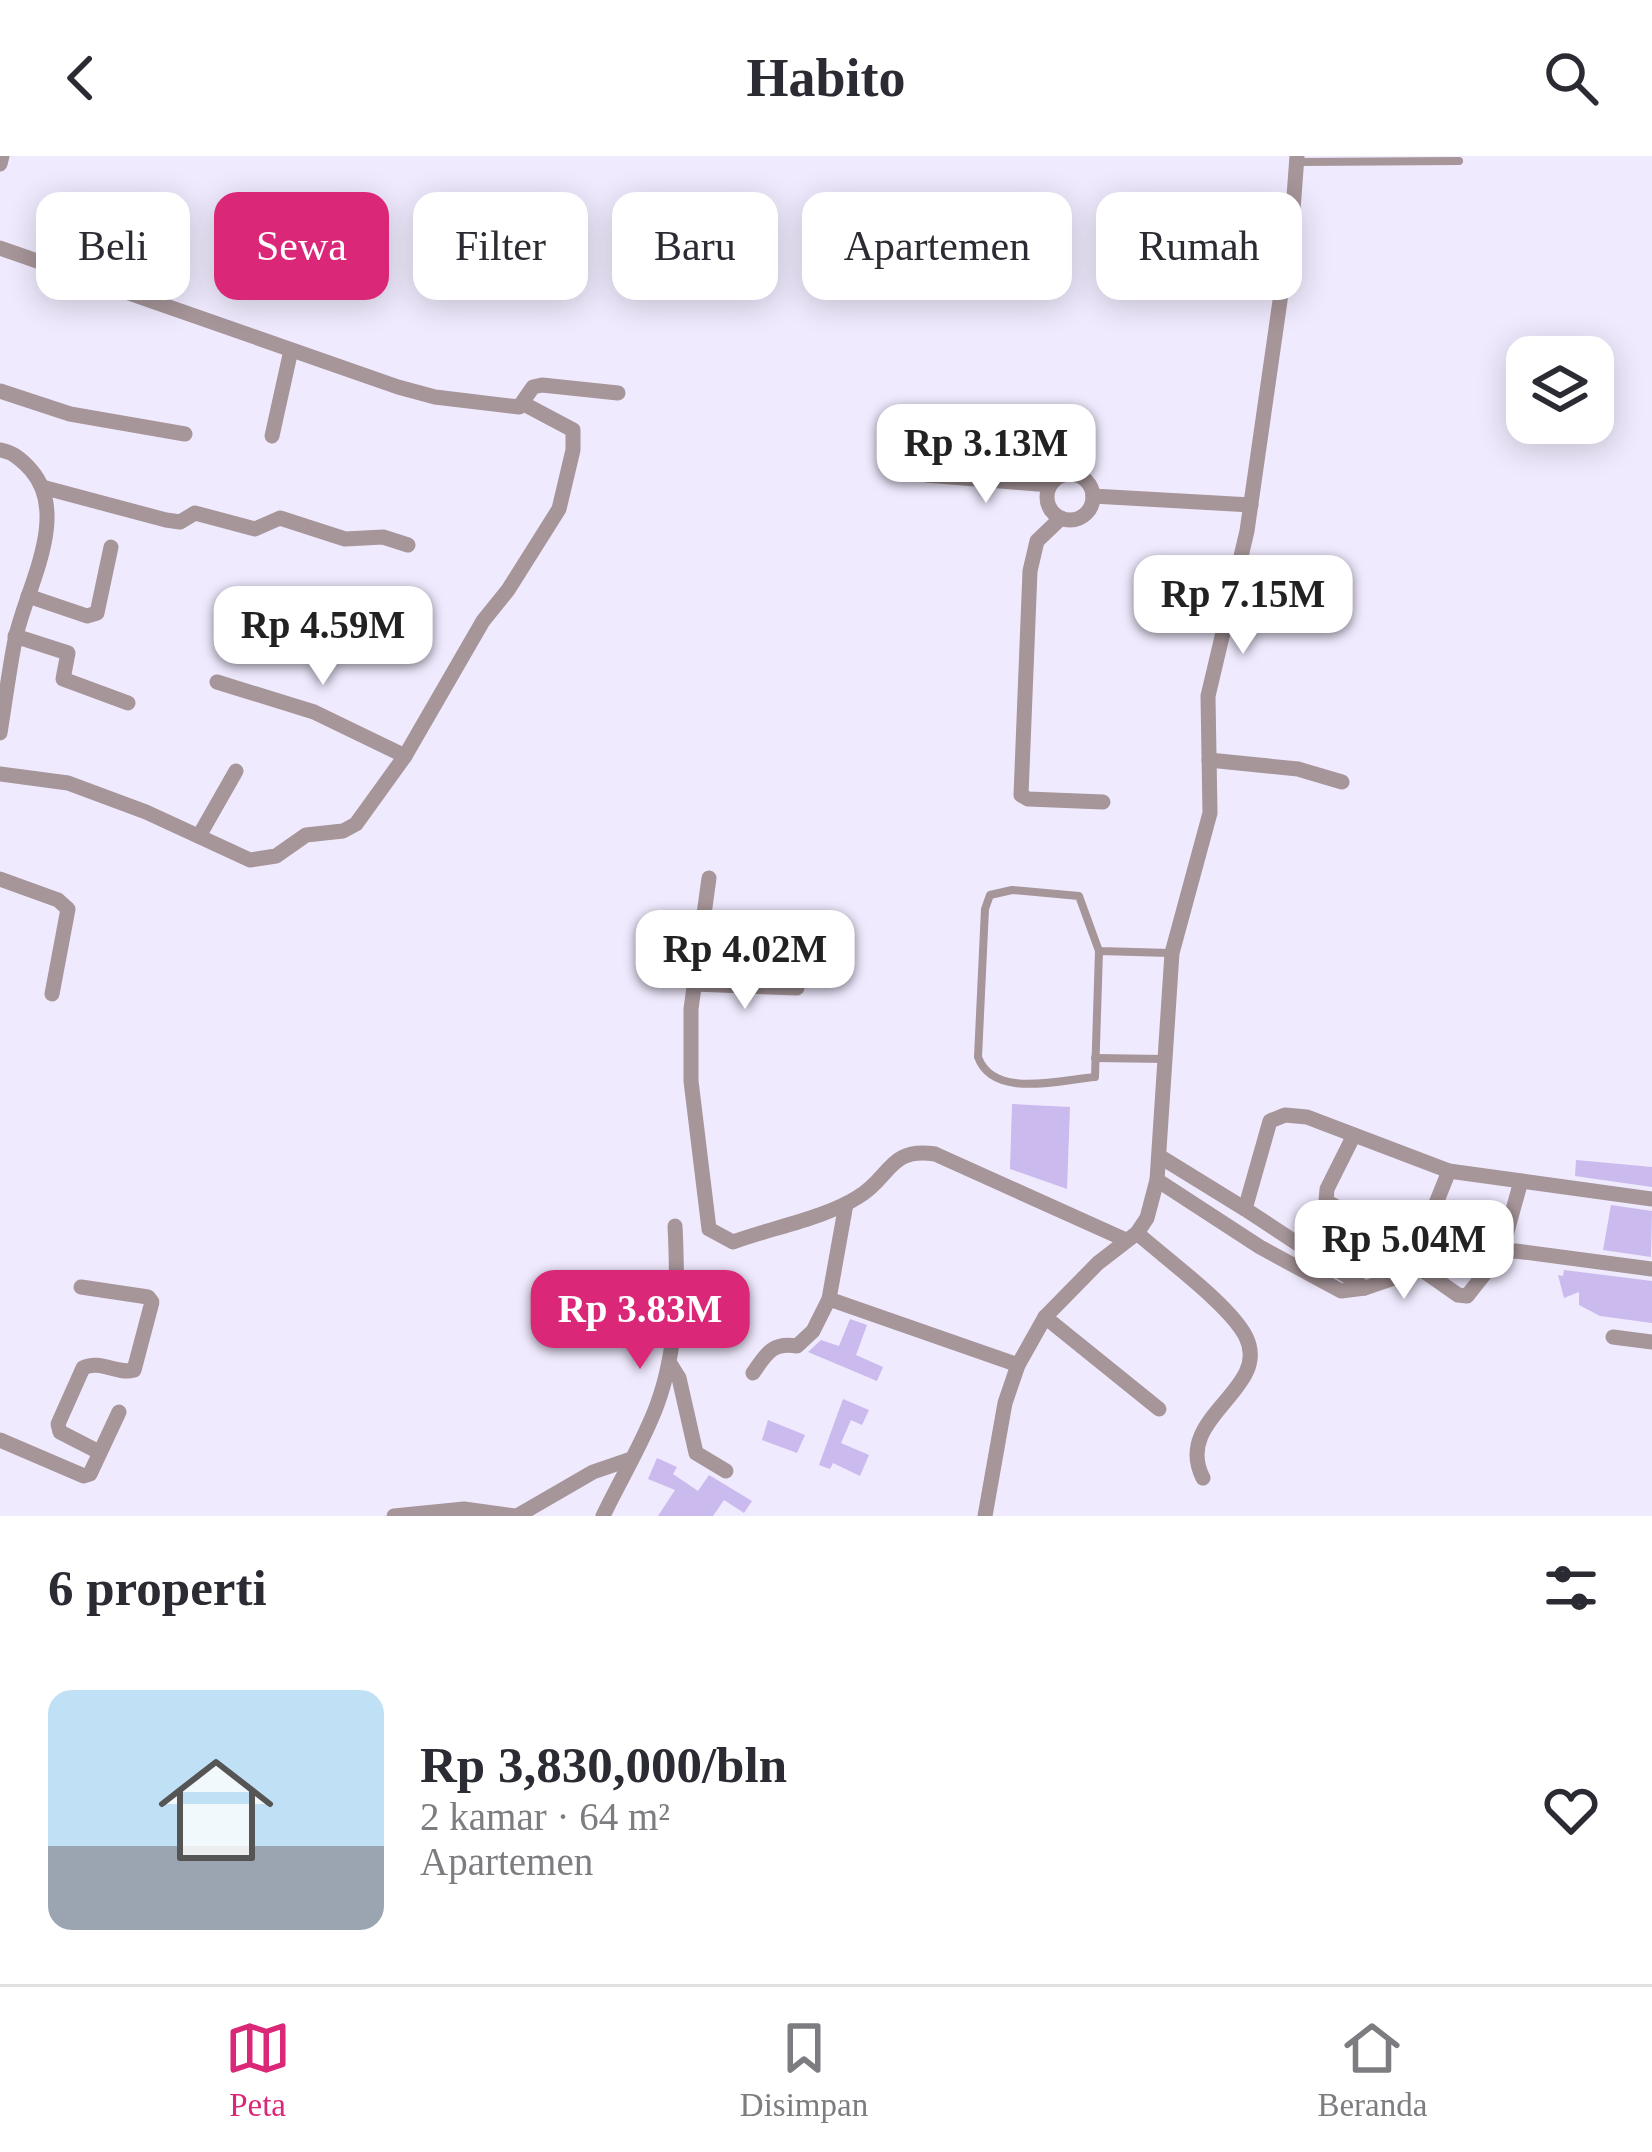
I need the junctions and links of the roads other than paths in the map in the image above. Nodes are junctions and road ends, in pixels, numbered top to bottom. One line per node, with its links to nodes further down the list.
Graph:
1 (1297, 159): 2 (lane); 15 (street)
2 (1459, 161)
3 (0, 248): 4 (street)
4 (291, 350): 7 (street); 9 (street)
5 (0, 391): 8 (street)
6 (618, 393): 7 (street)
7 (524, 404): 24 (street)
8 (185, 434)
9 (272, 436)
10 (0, 450): 13 (street)
11 (926, 475): 12 (street)
12 (1050, 485): 14 (street); 16 (street)
13 (42, 488): 17 (street); 19 (street)
14 (1093, 496): 15 (street); 16 (street)
15 (1251, 505): 25 (street)
16 (1061, 518): 29 (street)
17 (408, 544)
18 (111, 547): 19 (street)
19 (28, 596): 20 (street)
20 (15, 636): 22 (street); 23 (street)
21 (217, 682): 24 (street)
22 (128, 703)
23 (0, 733)
24 (405, 756): 30 (street)
25 (1209, 760): 28 (street); 34 (street)
26 (236, 771): 30 (street)
27 (0, 774): 30 (street)
28 (1342, 782)
29 (1103, 802)
30 (199, 836)
31 (709, 878): 35 (street)
32 (0, 879): 37 (street)
33 (1099, 951): 34 (lane); 38 (lane); 38 (lane)
34 (1172, 953): 39 (street)
35 (694, 984): 36 (street); 46 (street)
36 (796, 988)
37 (52, 994)
38 (1095, 1058): 39 (lane)
39 (1165, 1059): 41 (street)
40 (1354, 1135): 42 (street); 47 (street); 51 (street)
41 (1159, 1156): 43 (street); 47 (street)
42 (1449, 1171): 44 (street); 51 (street)
43 (1157, 1180): 50 (street); 52 (street)
44 (1521, 1181): 45 (street); 54 (street)
45 (1652, 1198)
46 (847, 1204): 50 (street); 60 (street)
47 (1245, 1209): 49 (street)
48 (675, 1226): 64 (street)
49 (1273, 1226): 52 (street); 53 (street)
50 (1131, 1236): 61 (street); 73 (street)
51 (1422, 1237): 57 (street)
52 (1260, 1247): 55 (street)
53 (1307, 1250): 55 (street); 59 (street)
54 (1501, 1253): 56 (street); 57 (street); 57 (street)
55 (1296, 1268): 59 (street)
56 (1652, 1269)
57 (1414, 1271): 59 (street)
58 (81, 1286): 70 (street)
59 (1365, 1288)
60 (829, 1299): 65 (street); 66 (street)
61 (1045, 1317): 65 (street); 67 (street)
62 (1613, 1337): 63 (street)
63 (1652, 1342)
64 (669, 1362): 71 (street); 72 (street)
65 (1018, 1365): 77 (street)
66 (753, 1373)
67 (1160, 1409)
68 (119, 1412): 70 (street)
69 (0, 1440): 70 (street)
70 (99, 1452)
71 (631, 1459): 75 (street); 76 (street)
72 (725, 1471)
73 (1203, 1478)
74 (394, 1516): 75 (street)
75 (516, 1516)
76 (603, 1516)
77 (985, 1516)

